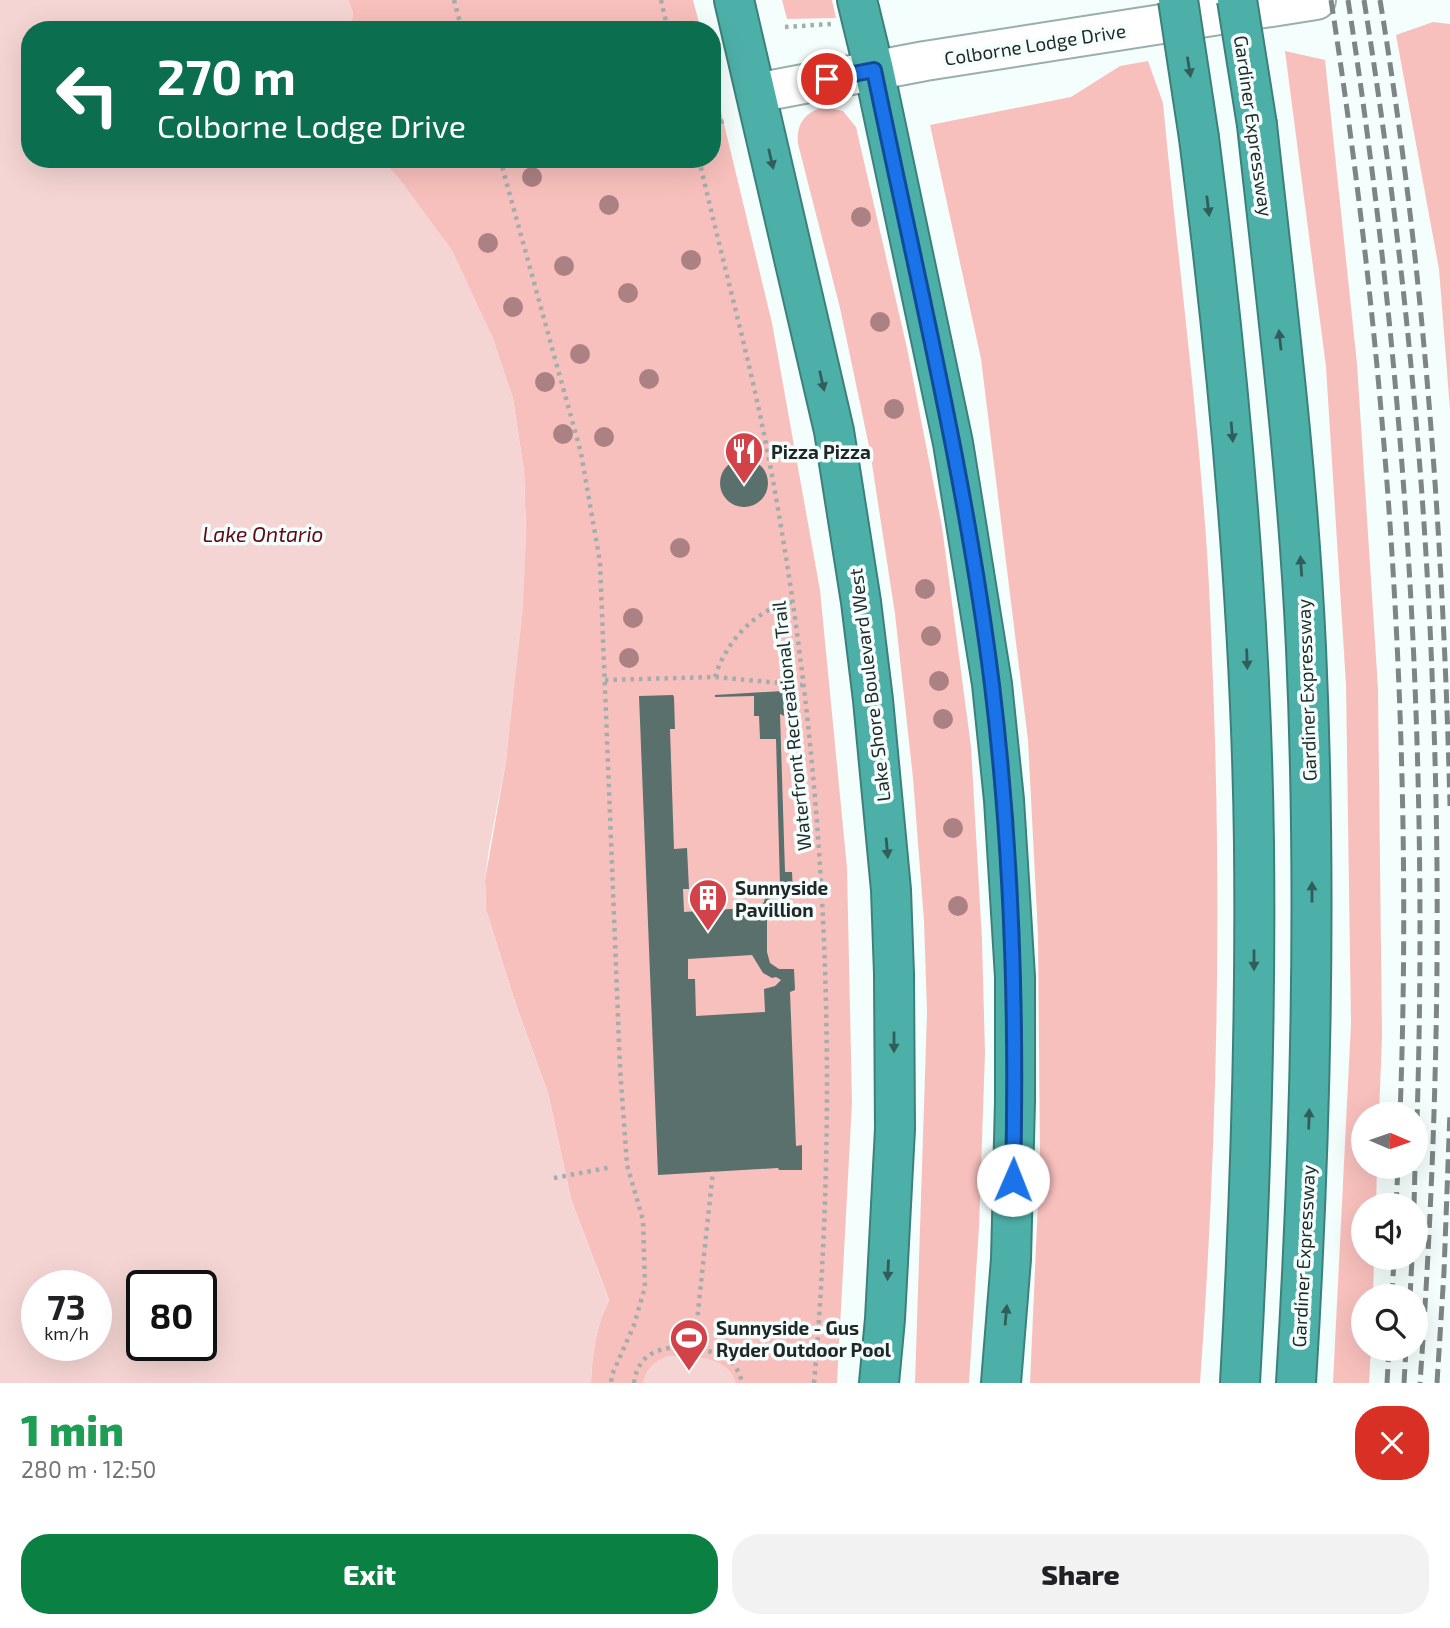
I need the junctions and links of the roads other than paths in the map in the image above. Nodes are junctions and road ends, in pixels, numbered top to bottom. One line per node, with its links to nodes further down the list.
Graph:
1 (734, 0): 7 (highway, Lake Shore Boulevard West)
2 (1178, 0): 10 (highway, one-way to 10, bridge)
3 (1237, 0): 11 (highway, Gardiner Expressway, one-way to 3, bridge)
4 (1316, 0): 6 (street, Colborne Lodge Drive)
5 (844, 12): 6 (highway)
6 (874, 70): 7 (street, Colborne Lodge Drive); 9 (highway, one-way to 6)
7 (756, 93): 8 (highway, Lake Shore Boulevard West, one-way to 8)
8 (878, 1383)
9 (1000, 1383)
10 (1240, 1383)
11 (1296, 1383)

